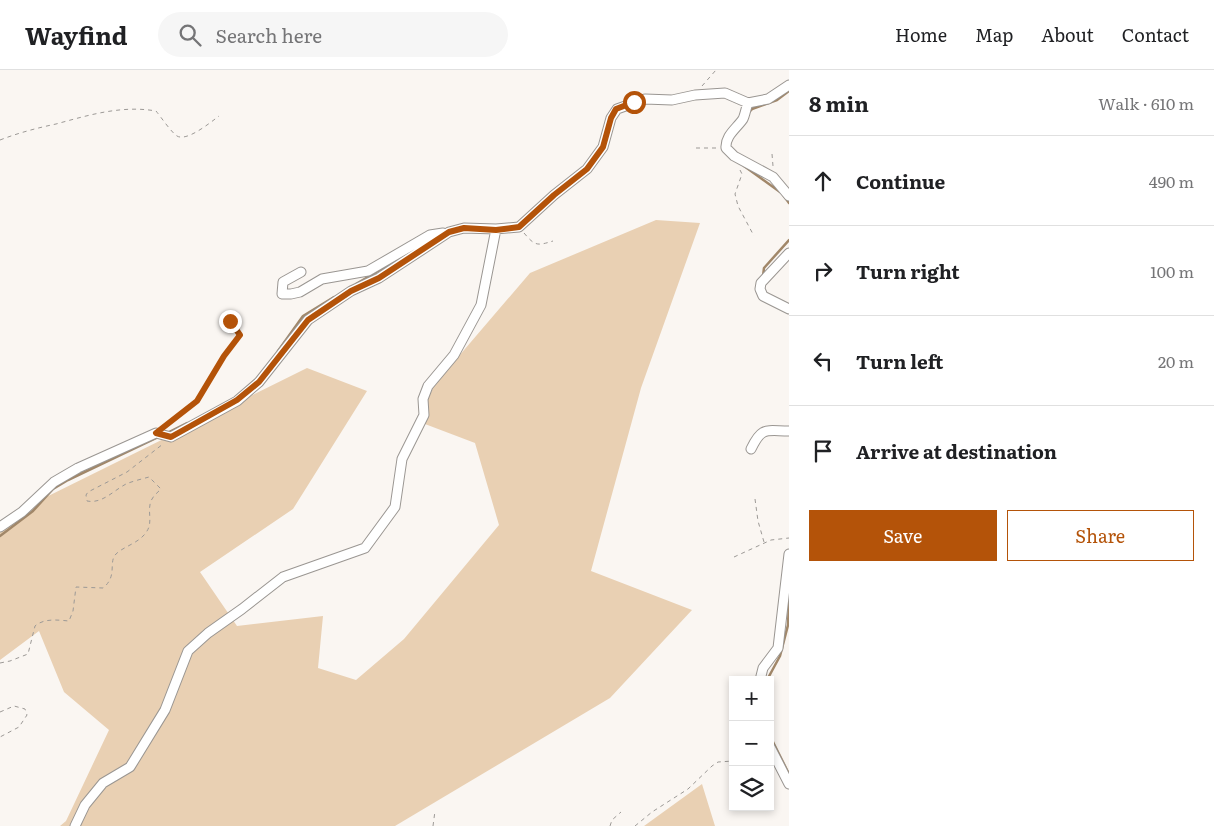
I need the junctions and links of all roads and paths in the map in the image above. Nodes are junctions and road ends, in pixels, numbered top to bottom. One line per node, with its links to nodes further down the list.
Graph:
1 (716, 70): 3 (path)
2 (789, 85): 4 (lane)
3 (695, 95): 4 (lane); 13 (lane)
4 (748, 103): 8 (lane)
5 (219, 116): 6 (path)
6 (0, 140)
7 (696, 148): 8 (path)
8 (726, 148): 11 (lane)
9 (772, 154): 11 (path)
10 (737, 166): 16 (path)
11 (773, 177): 12 (lane)
12 (789, 196)
13 (519, 227): 14 (lane); 17 (path)
14 (496, 230): 15 (lane); 41 (lane)
15 (449, 232): 19 (lane); 24 (lane)
16 (754, 236)
17 (553, 242)
18 (789, 253): 20 (lane)
19 (300, 272)
20 (789, 309)
21 (230, 321): 23 (path)
22 (789, 431): 25 (lane)
23 (156, 433): 24 (lane); 27 (lane)
24 (171, 437): 32 (path)
25 (751, 449)
26 (755, 499): 29 (path)
27 (0, 527)
28 (789, 538): 29 (path)
29 (764, 543): 31 (path)
30 (789, 554): 33 (lane)
31 (734, 557)
32 (0, 663)
33 (761, 676)
34 (0, 712): 35 (path)
35 (0, 737)
36 (774, 755): 38 (lane)
37 (729, 761): 44 (path)
38 (789, 784)
39 (435, 811): 42 (path)
40 (621, 812): 43 (path)
41 (75, 826)
42 (434, 826)
43 (610, 826)
44 (636, 826)

